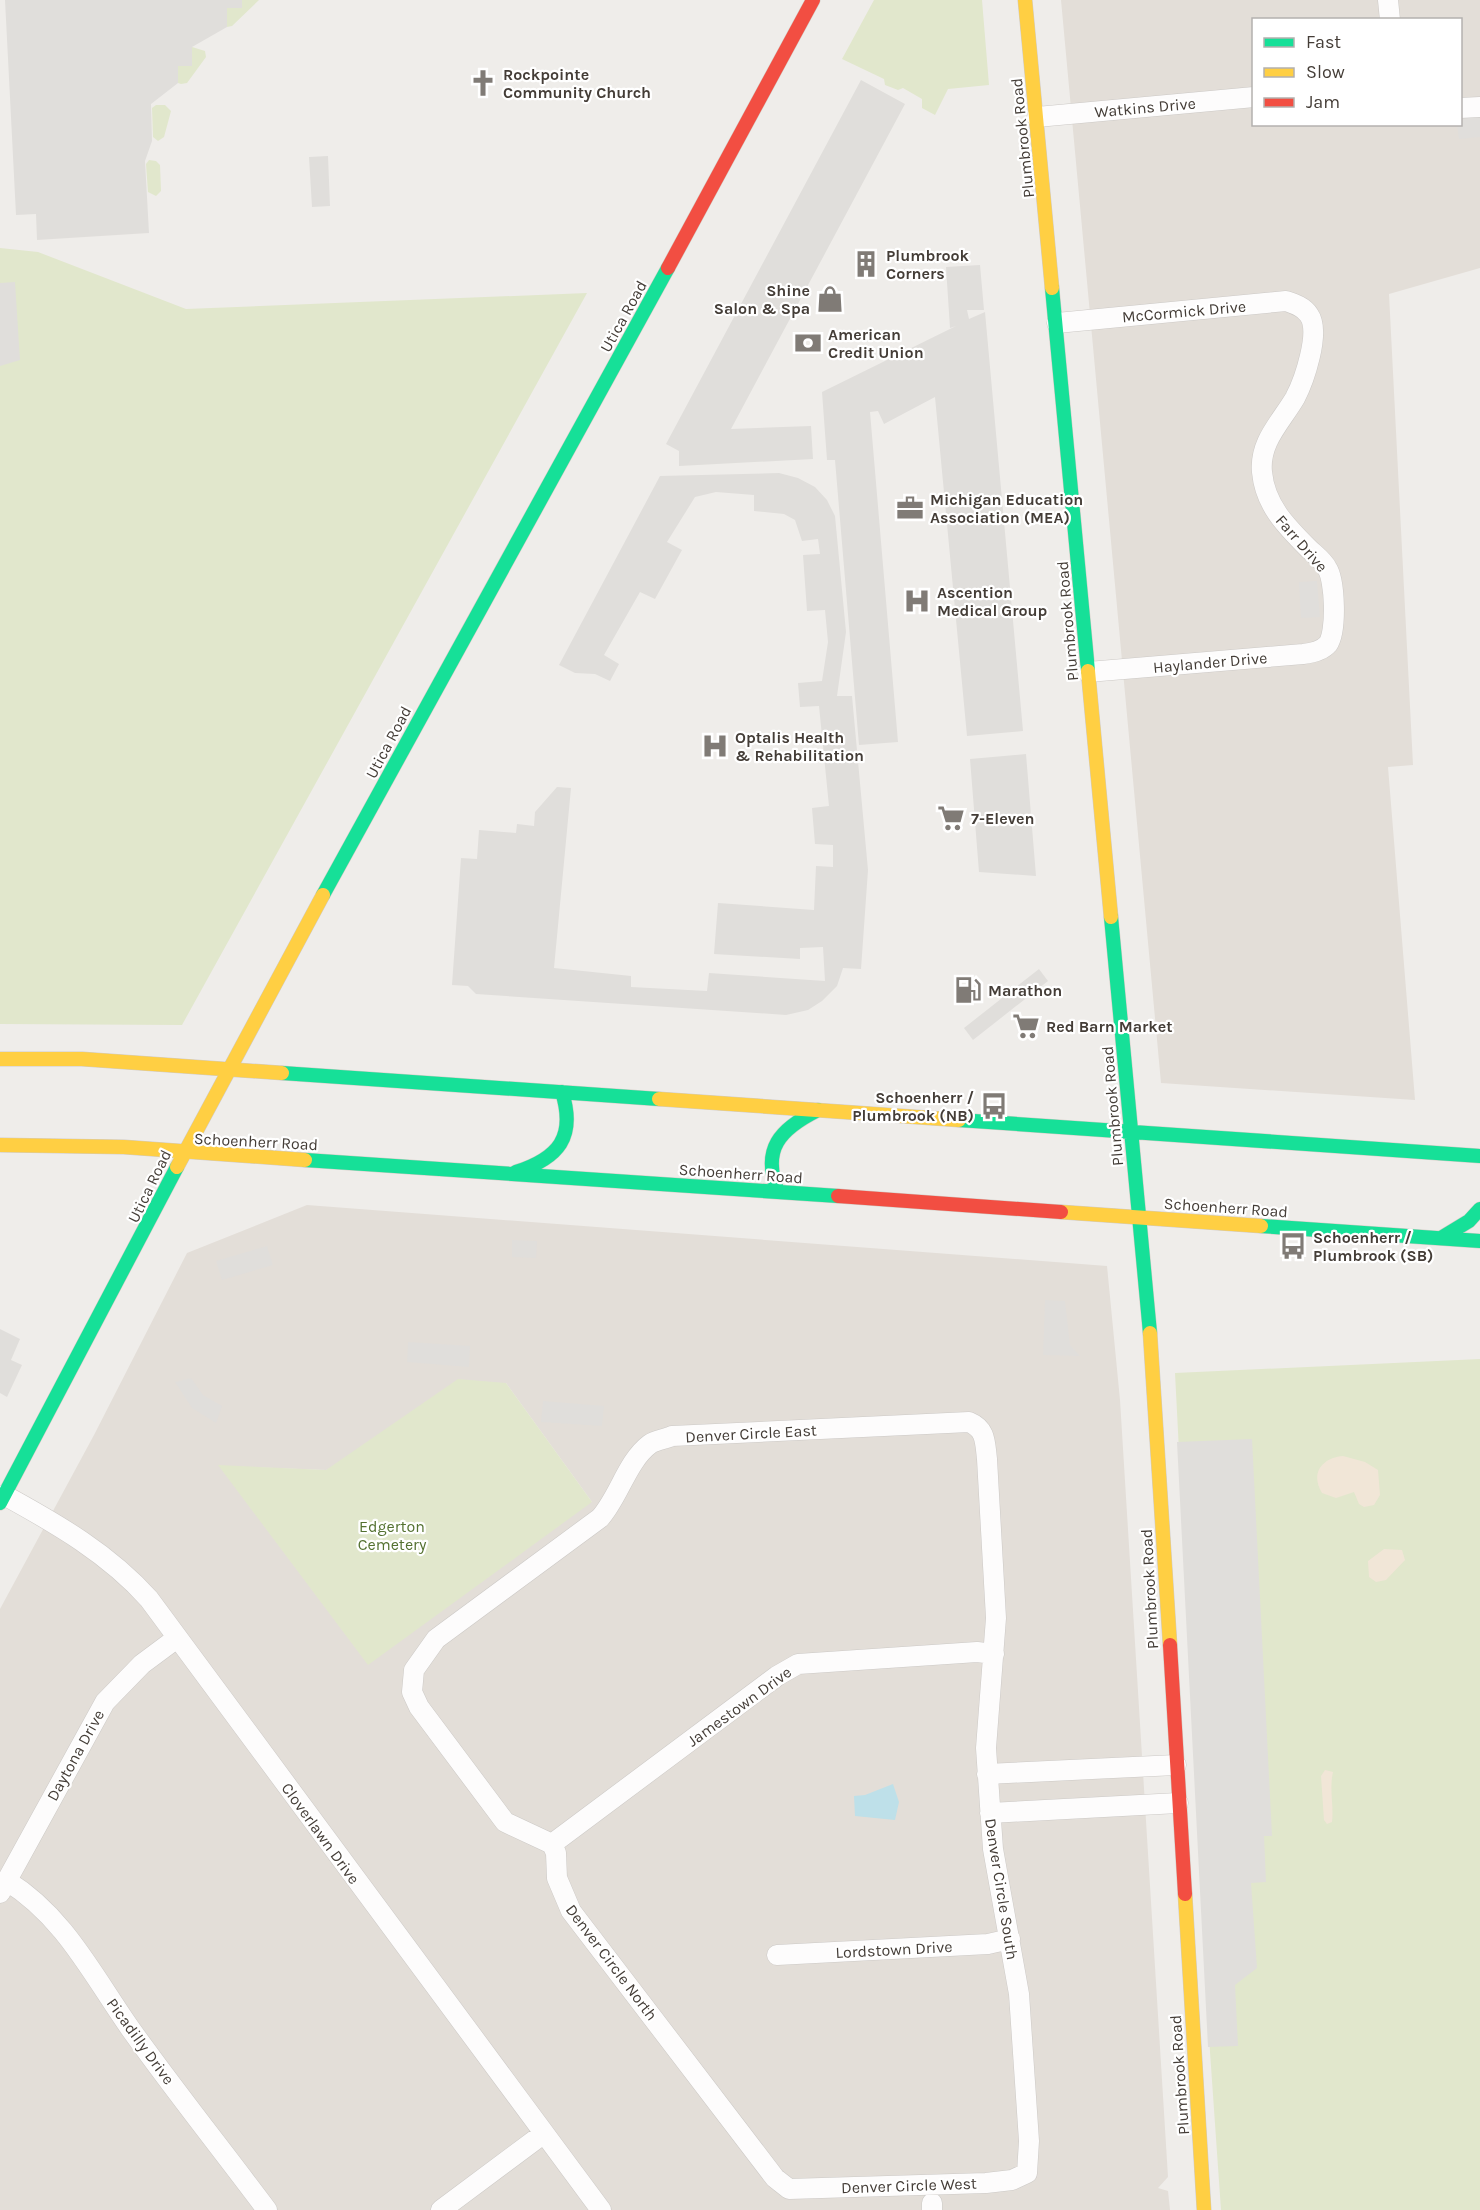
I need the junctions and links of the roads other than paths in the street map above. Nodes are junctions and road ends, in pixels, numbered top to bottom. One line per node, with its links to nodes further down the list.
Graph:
1 (813, 0): 14 (street, Utica Road)
2 (1025, 0): 8 (street, Plumbrook Road)
3 (1388, 0): 4 (street)
4 (1390, 18)
5 (1252, 97): 8 (street, Watkins Drive)
6 (1480, 107): 7 (street)
7 (1462, 108)
8 (1037, 117): 10 (street, Plumbrook Road)
9 (1308, 312): 10 (street, McCormick Drive); 11 (street, Farr Drive)
10 (1057, 323): 12 (street, Plumbrook Road)
11 (1328, 643): 12 (street, Haylander Drive)
12 (1089, 672): 17 (street, Plumbrook Road)
13 (0, 1059): 14 (street)
14 (229, 1069): 15 (street); 19 (street, Utica Road)
15 (562, 1092): 16 (street); 21 (street)
16 (818, 1110): 17 (street); 22 (street)
17 (1130, 1131): 20 (street); 24 (street, Plumbrook Road)
18 (0, 1145): 19 (street, Schoenherr Road)
19 (184, 1153): 21 (street, Schoenherr Road); 28 (street, Utica Road)
20 (1480, 1155)
21 (512, 1173): 22 (street, Schoenherr Road)
22 (778, 1192): 24 (street, Schoenherr Road)
23 (1480, 1209): 25 (street)
24 (1139, 1218): 25 (street, Schoenherr Road); 31 (street, Plumbrook Road)
25 (1441, 1238): 26 (street, Schoenherr Road)
26 (1480, 1241)
27 (978, 1426): 30 (street, Denver Circle South); 35 (street, Denver Circle East)
28 (2, 1499): 29 (street, Cloverlawn Drive)
29 (177, 1638): 36 (street, Daytona Drive); 39 (street, Cloverlawn Drive)
30 (994, 1654): 32 (street, Denver Circle South); 35 (street, Jamestown Drive)
31 (1176, 1765): 32 (street); 33 (street, Plumbrook Road)
32 (987, 1774): 34 (street, Denver Circle South)
33 (1178, 1803): 34 (street); 45 (street, Plumbrook Road)
34 (990, 1813): 37 (street, Denver Circle South)
35 (552, 1844): 41 (street, Denver Circle North)
36 (4, 1887): 42 (street, Picadilly Drive)
37 (1010, 1940): 38 (street, Lordstown Drive); 40 (street, Denver Circle South)
38 (777, 1954)
39 (543, 2134): 43 (street); 44 (street, Cloverlawn Drive)
40 (1027, 2173): 41 (street, Denver Circle West)
41 (789, 2189)
42 (267, 2210)
43 (441, 2210)
44 (601, 2210)
45 (1204, 2210)

